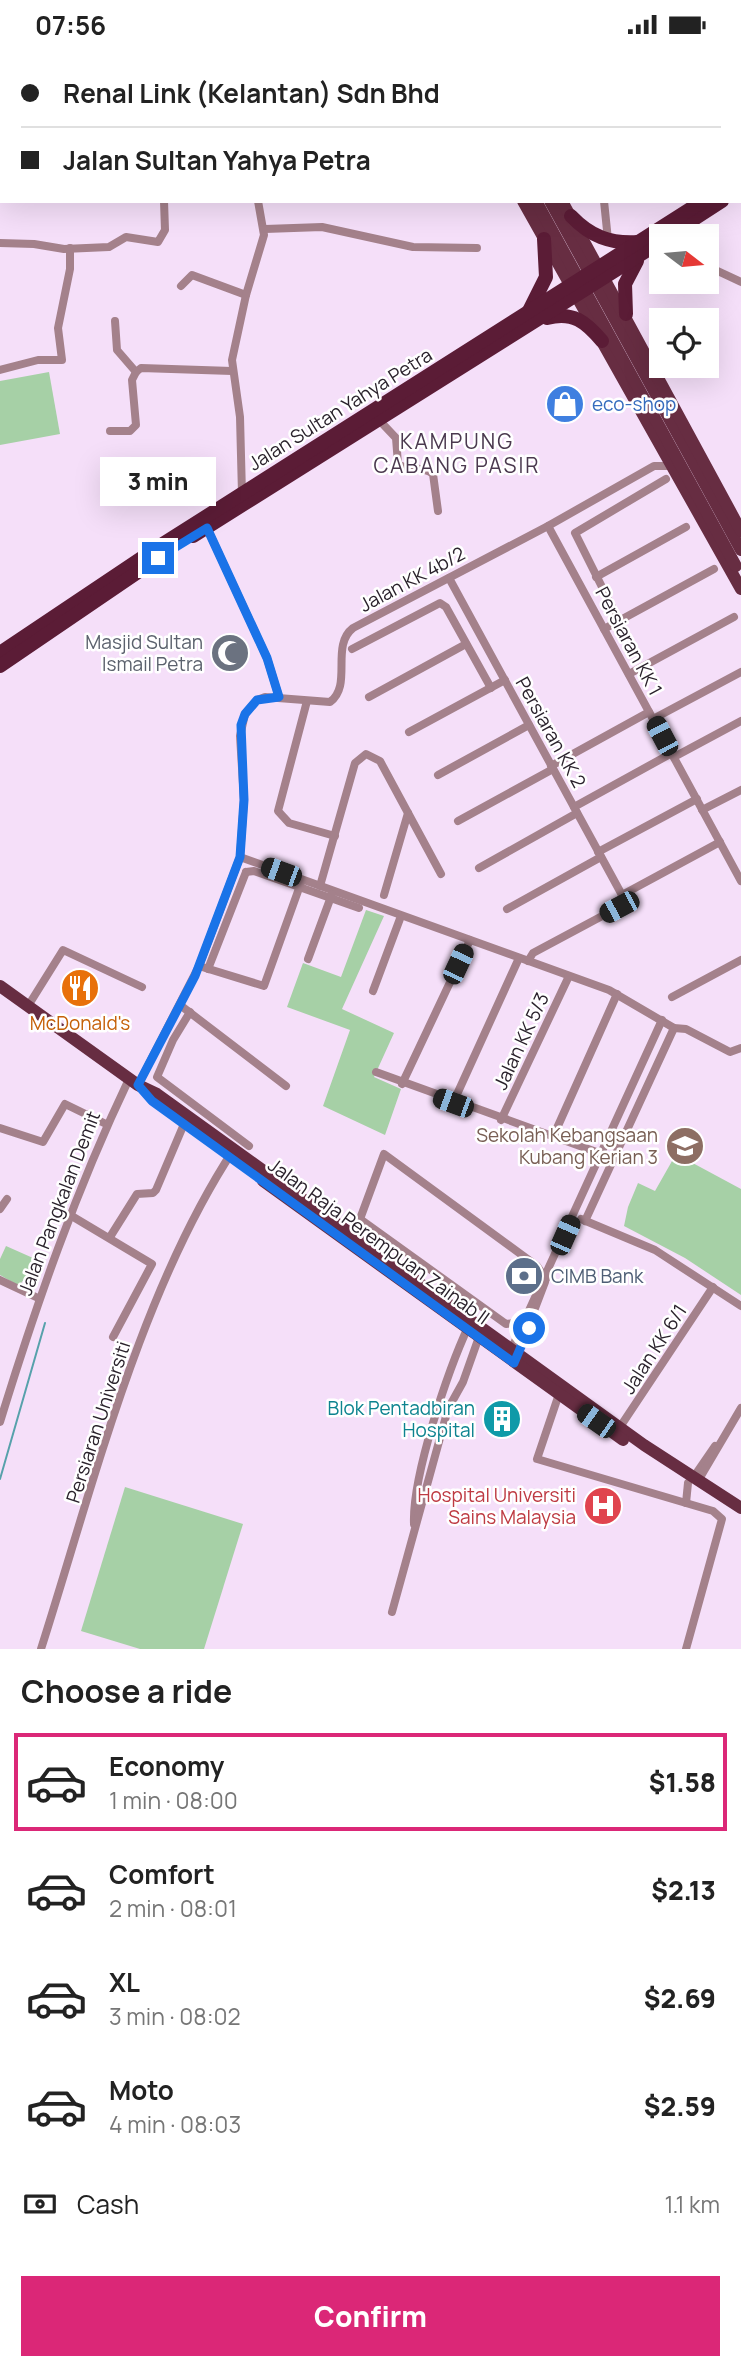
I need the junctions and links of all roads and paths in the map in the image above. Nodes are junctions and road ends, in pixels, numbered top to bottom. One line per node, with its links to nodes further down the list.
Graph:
1 (164, 203): 20 (street)
2 (258, 203): 12 (street)
3 (524, 203): 17 (main road)
4 (537, 203): 44 (main road)
5 (551, 203): 44 (main road)
6 (563, 203): 10 (main road)
7 (604, 203): 14 (street)
8 (700, 203): 19 (highway, Jalan Sultan Yahya Petra)
9 (719, 203): 11 (highway, Jalan Sultan Yahya Petra)
10 (571, 216): 13 (main road); 14 (highway)
11 (688, 224)
12 (265, 229): 18 (street); 26 (street)
13 (583, 237): 17 (main road); 22 (main road)
14 (608, 241): 19 (highway)
15 (0, 243): 20 (street)
16 (649, 244): 19 (highway, Jalan Sultan Yahya Petra)
17 (548, 245): 25 (main road); 29 (highway)
18 (477, 247)
19 (642, 247): 22 (highway, Jalan Sultan Yahya Petra); 28 (highway)
20 (70, 248): 33 (street)
21 (719, 272): 23 (street)
22 (603, 273): 25 (highway, Jalan Sultan Yahya Petra); 27 (main road)
23 (741, 282)
24 (181, 286): 26 (street)
25 (574, 291): 29 (highway, Jalan Sultan Yahya Petra); 31 (main road)
26 (246, 295): 34 (street)
27 (617, 299): 28 (main road); 31 (main road)
28 (626, 314): 48 (main road)
29 (533, 317): 32 (highway); 36 (highway, Jalan Sultan Yahya Petra); 42 (highway, Jalan Sultan Yahya Petra)
30 (115, 321): 35 (street)
31 (592, 323): 32 (main road)
32 (602, 341): 38 (main road)
33 (0, 370)
34 (232, 370): 35 (street); 42 (street)
35 (136, 372): 37 (street)
36 (379, 419): 43 (street); 47 (highway, Jalan Sultan Yahya Petra)
37 (110, 431)
38 (661, 448): 39 (street); 40 (main road)
39 (654, 466): 40 (street, Jalan KK 4b/2); 45 (street, Jalan KK 4b/2)
40 (671, 466): 54 (main road)
41 (666, 479): 52 (street)
42 (242, 494): 63 (highway, Jalan Sultan Yahya Petra)
43 (438, 511)
44 (717, 516): 49 (main road); 51 (main road)
45 (548, 526): 53 (street, Jalan KK 4b/2); 58 (street, Persiaran KK 1)
46 (686, 527): 52 (street)
47 (207, 528): 63 (highway, Jalan Sultan Yahya Petra); 68 (street)
48 (741, 531)
49 (741, 550)
50 (714, 569): 57 (street)
51 (741, 575)
52 (596, 577): 57 (street)
53 (449, 578): 55 (street, Jalan KK 4b/2); 59 (street, Persiaran KK 2)
54 (741, 589)
55 (374, 617): 60 (street); 70 (street, Jalan KK 4b/2)
56 (734, 617): 65 (street)
57 (619, 621): 58 (street)
58 (604, 629): 65 (street, Persiaran KK 1)
59 (478, 631): 61 (street); 66 (street, Persiaran KK 2)
60 (382, 632): 61 (street); 62 (street)
61 (465, 642): 67 (street); 69 (street)
62 (352, 649)
63 (1, 660)
64 (741, 672): 71 (street)
65 (629, 674): 71 (street, Persiaran KK 1)
66 (505, 680): 67 (street); 73 (street, Persiaran KK 2)
67 (491, 688): 74 (street)
68 (279, 697): 70 (street, Jalan KK 4b/2); 88 (street)
69 (369, 697)
70 (307, 701): 84 (street)
71 (651, 716): 75 (street, Persiaran KK 1); 76 (street)
72 (741, 721): 75 (street)
73 (529, 725): 76 (street, Persiaran KK 2); 77 (street)
74 (409, 733)
75 (673, 755): 79 (street, Persiaran KK 1); 80 (street)
76 (552, 767): 80 (street, Persiaran KK 2); 83 (street)
77 (438, 775)
78 (741, 790): 81 (street)
79 (696, 799): 81 (street, Persiaran KK 1); 86 (street)
80 (575, 810): 86 (street, Persiaran KK 2); 90 (street)
81 (702, 810): 85 (street, Persiaran KK 1)
82 (408, 813): 84 (street); 92 (street); 97 (street)
83 (458, 821)
84 (335, 836): 95 (street)
85 (720, 842): 89 (street, Persiaran KK 1); 98 (street)
86 (600, 855): 98 (street, Persiaran KK 2); 100 (street)
87 (741, 857): 89 (street)
88 (239, 860): 91 (street); 94 (street); 106 (street)
89 (731, 862): 93 (street, Persiaran KK 1)
90 (479, 868)
91 (246, 872): 94 (street); 106 (street)
92 (441, 874)
93 (741, 881)
94 (301, 883): 95 (street); 96 (street); 106 (street)
95 (320, 886): 96 (street)
96 (332, 894): 99 (street); 101 (street); 103 (street)
97 (384, 895)
98 (622, 899): 104 (street)
99 (359, 908)
100 (507, 909)
101 (401, 916): 102 (street); 110 (street)
102 (470, 940): 104 (street); 121 (street)
103 (308, 959)
104 (524, 960): 107 (street); 123 (street)
105 (741, 960): 112 (street)
106 (204, 967): 113 (street)
107 (569, 976): 111 (street); 124 (street, Jalan KK 5/3)
108 (0, 986): 114 (main road, Jalan Raja Perempuan Zainab II)
109 (142, 987): 114 (street)
110 (373, 991)
111 (617, 994): 116 (street); 129 (street)
112 (672, 997)
113 (180, 1005): 115 (street); 120 (street)
114 (28, 1006): 120 (main road, Jalan Raja Perempuan Zainab II)
115 (190, 1012): 122 (street); 128 (street)
116 (662, 1020): 117 (street); 132 (street)
117 (674, 1028): 118 (street); 134 (street)
118 (741, 1048)
119 (376, 1072): 121 (street)
120 (133, 1082): 125 (street, Jalan Pangkalan Demit); 126 (main road, Jalan Raja Perempuan Zainab II); 128 (main road, Jalan Raja Perempuan Zainab II)
121 (402, 1084): 123 (street)
122 (286, 1086)
123 (453, 1103): 124 (street)
124 (501, 1120): 129 (street)
125 (106, 1123): 127 (street); 138 (street, Jalan Pangkalan Demit)
126 (184, 1124): 131 (main road, Jalan Raja Perempuan Zainab II); 142 (street)
127 (0, 1128)
128 (218, 1130): 130 (street); 131 (main road, Jalan Raja Perempuan Zainab II)
129 (553, 1137): 132 (street)
130 (249, 1146)
131 (229, 1151): 141 (main road, Jalan Raja Perempuan Zainab II); 149 (main road, Jalan Raja Perempuan Zainab II); 162 (street, Persiaran Universiti)
132 (602, 1154): 133 (street)
133 (594, 1171): 134 (street); 137 (street)
134 (606, 1177): 140 (street)
135 (7, 1199): 136 (street)
136 (0, 1209)
137 (575, 1214): 140 (street); 143 (street)
138 (70, 1215): 142 (street); 146 (street, Jalan Pangkalan Demit)
139 (360, 1219): 141 (street); 143 (street); 148 (street)
140 (586, 1219): 145 (street)
141 (351, 1233): 149 (main road, Jalan Raja Perempuan Zainab II)
142 (110, 1237): 150 (street)
143 (546, 1279): 148 (street); 151 (street)
144 (0, 1280): 146 (street)
145 (713, 1287): 147 (street); 155 (street, Jalan KK 6/1)
146 (38, 1298): 154 (street, Jalan Pangkalan Demit)
147 (741, 1305)
148 (523, 1322): 151 (street)
149 (475, 1328): 151 (main road, Jalan Raja Perempuan Zainab II); 160 (street); 160 (street)
150 (113, 1337)
151 (513, 1356): 152 (main road, Jalan Raja Perempuan Zainab II); 155 (main road, Jalan Raja Perempuan Zainab II)
152 (559, 1394): 156 (main road, Jalan Raja Perempuan Zainab II); 157 (street)
153 (741, 1410): 156 (street)
154 (0, 1422)
155 (620, 1427): 156 (main road, Jalan Raja Perempuan Zainab II)
156 (693, 1481): 157 (street); 158 (main road, Jalan Raja Perempuan Zainab II); 159 (main road, Jalan Raja Perempuan Zainab II)
157 (686, 1503): 163 (street)
158 (741, 1508)
159 (741, 1516)
160 (415, 1537): 161 (street)
161 (392, 1612)
162 (41, 1649)
163 (686, 1649)

